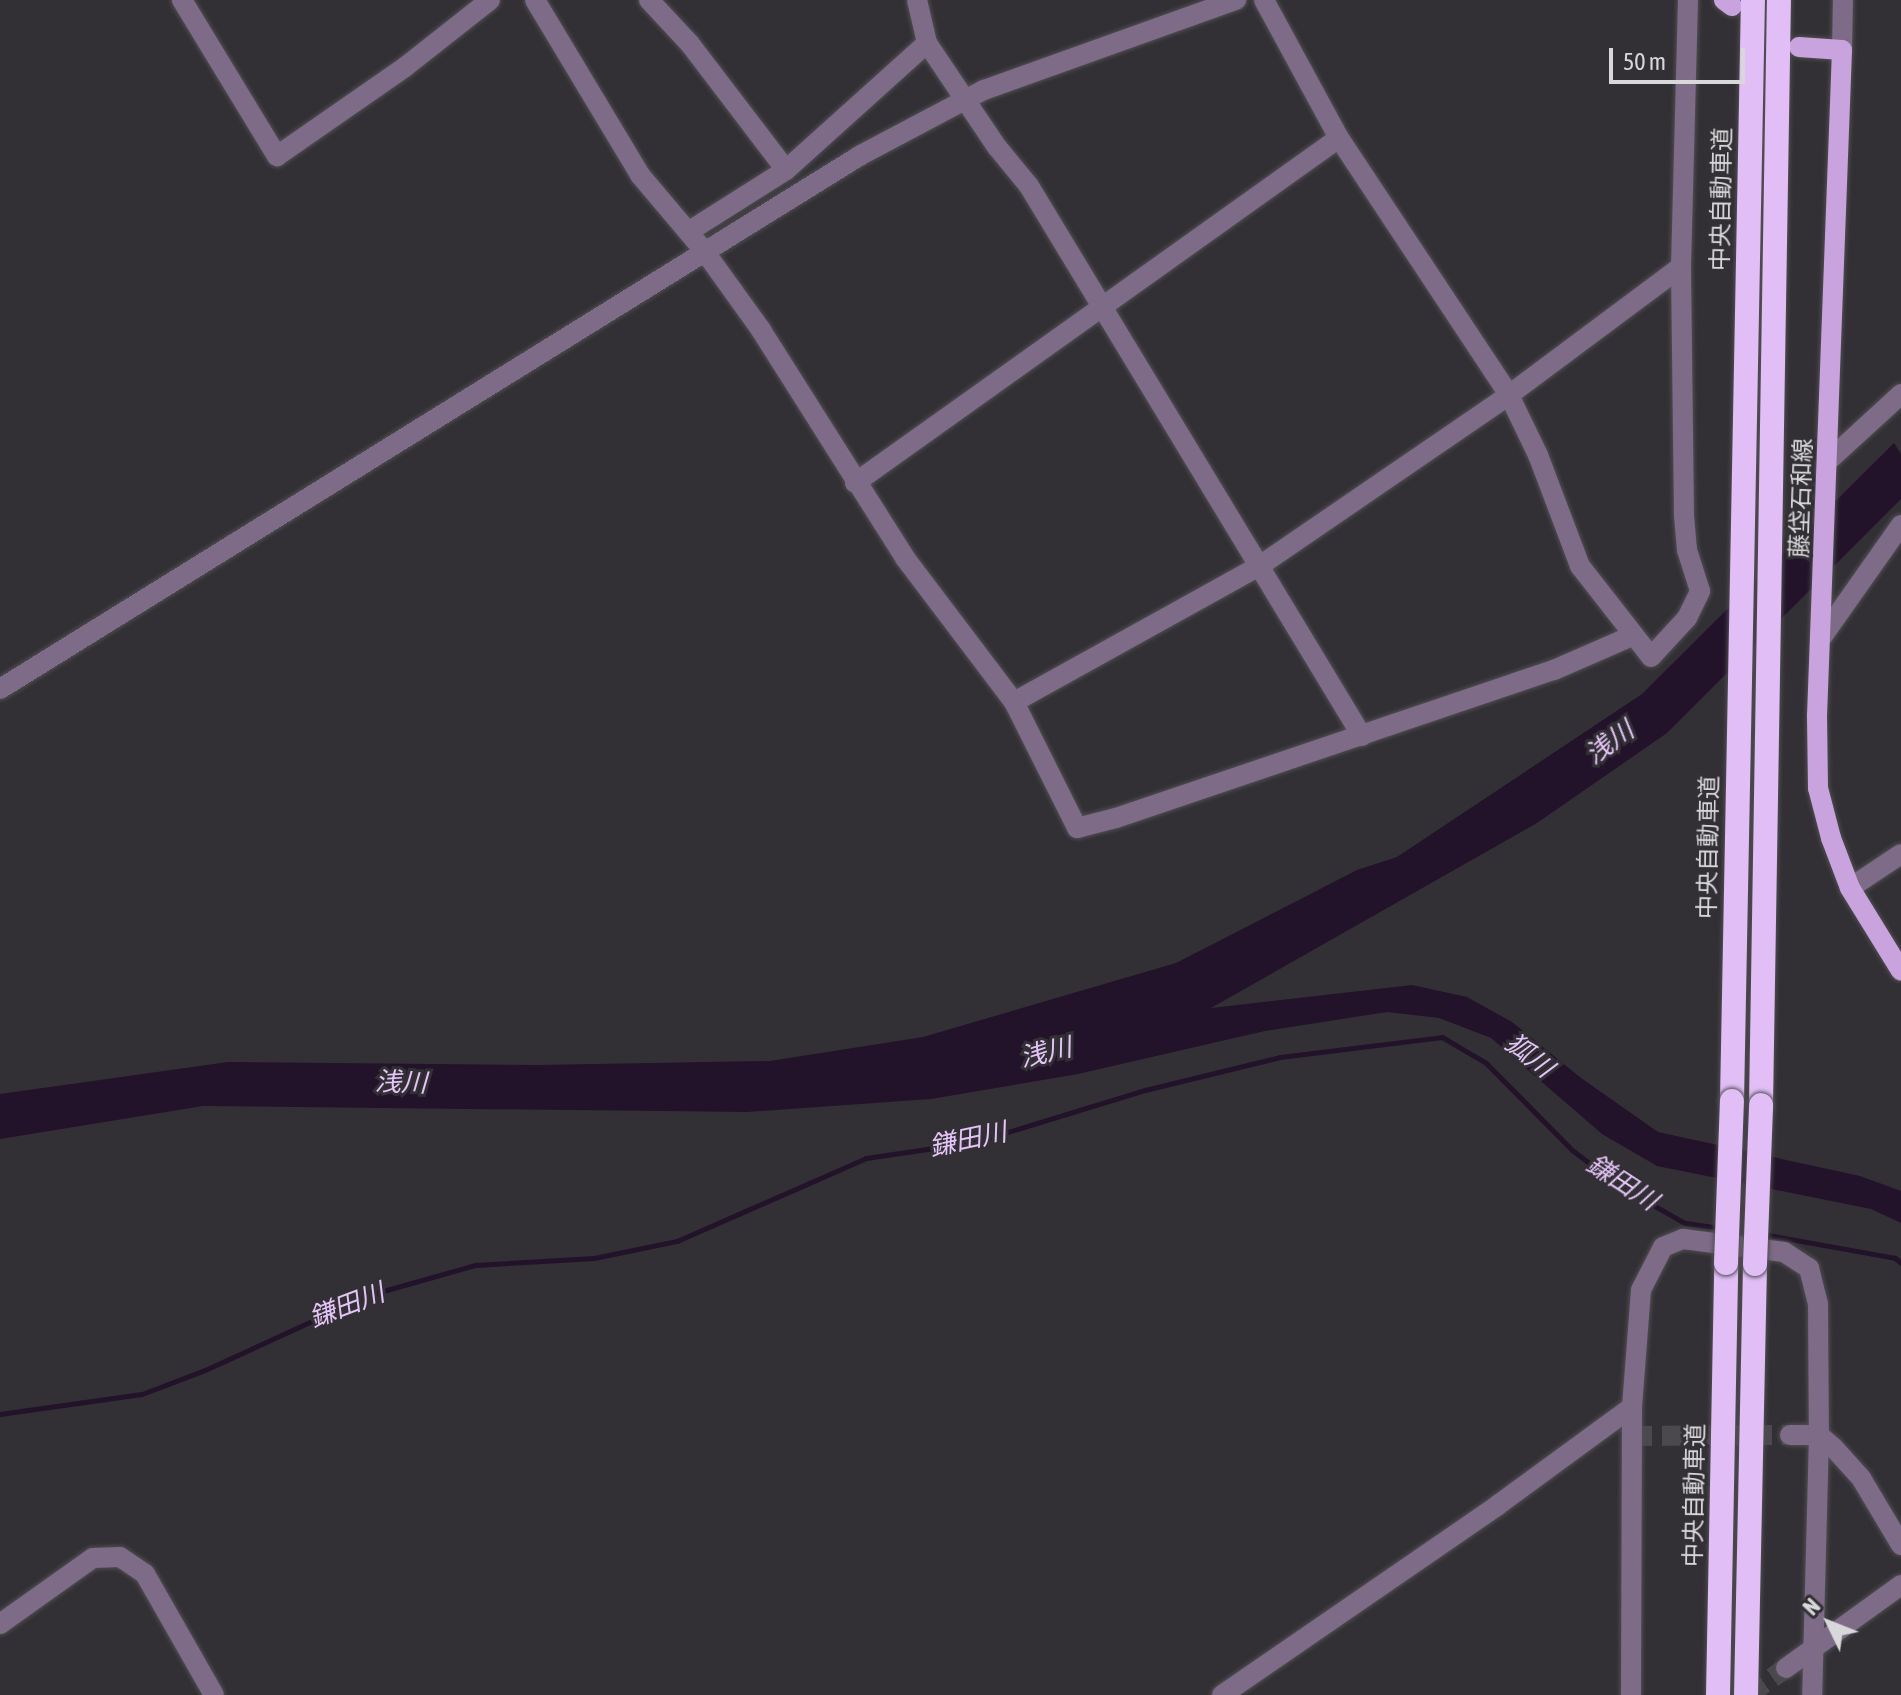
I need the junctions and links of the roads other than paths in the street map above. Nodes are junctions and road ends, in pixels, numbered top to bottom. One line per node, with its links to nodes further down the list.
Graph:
1 (182, 0): 2 (street)
2 (490, 0)
3 (535, 0): 18 (street)
4 (649, 0): 17 (street)
5 (917, 0): 12 (street)
6 (1236, 0): 15 (street)
7 (1264, 0): 16 (street)
8 (1688, 0): 20 (street)
9 (1779, 0): 48 (highway, bridge)
10 (1843, 0): 14 (street)
11 (1736, 2): 47 (highway, 中央自動車道, bridge)
12 (927, 43): 15 (street); 17 (street)
13 (1799, 47): 14 (main road)
14 (1842, 50): 24 (main road, 藤垈石和線)
15 (963, 99): 19 (street); 21 (street)
16 (1339, 138): 21 (street); 23 (street)
17 (786, 170): 18 (street)
18 (688, 232): 19 (street)
19 (705, 252): 25 (street); 30 (street)
20 (1681, 267): 23 (street); 28 (street)
21 (1101, 308): 25 (street); 27 (street)
22 (1901, 394): 24 (street)
23 (1509, 395): 27 (street); 28 (street)
24 (1828, 461): 29 (main road, 藤垈石和線)
25 (855, 483): 31 (street)
26 (1901, 525): 29 (street)
27 (1258, 567): 31 (street); 32 (street)
28 (1632, 636): 32 (street)
29 (1822, 637): 34 (main road, 藤垈石和線)
30 (0, 689)
31 (1014, 702): 32 (street)
32 (1362, 736)
33 (1901, 854): 34 (street)
34 (1850, 888): 35 (main road, 藤垈石和線)
35 (1901, 971)
36 (1632, 1407): 38 (street); 45 (street); 46 (street)
37 (1790, 1435): 38 (street)
38 (1819, 1435): 39 (street); 42 (street)
39 (1901, 1545)
40 (1901, 1585): 42 (street)
41 (0, 1624): 44 (street)
42 (1813, 1649): 43 (street); 49 (street)
43 (1786, 1668)
44 (214, 1695)
45 (1222, 1695)
46 (1631, 1695)
47 (1718, 1695)
48 (1746, 1695)
49 (1812, 1695)

